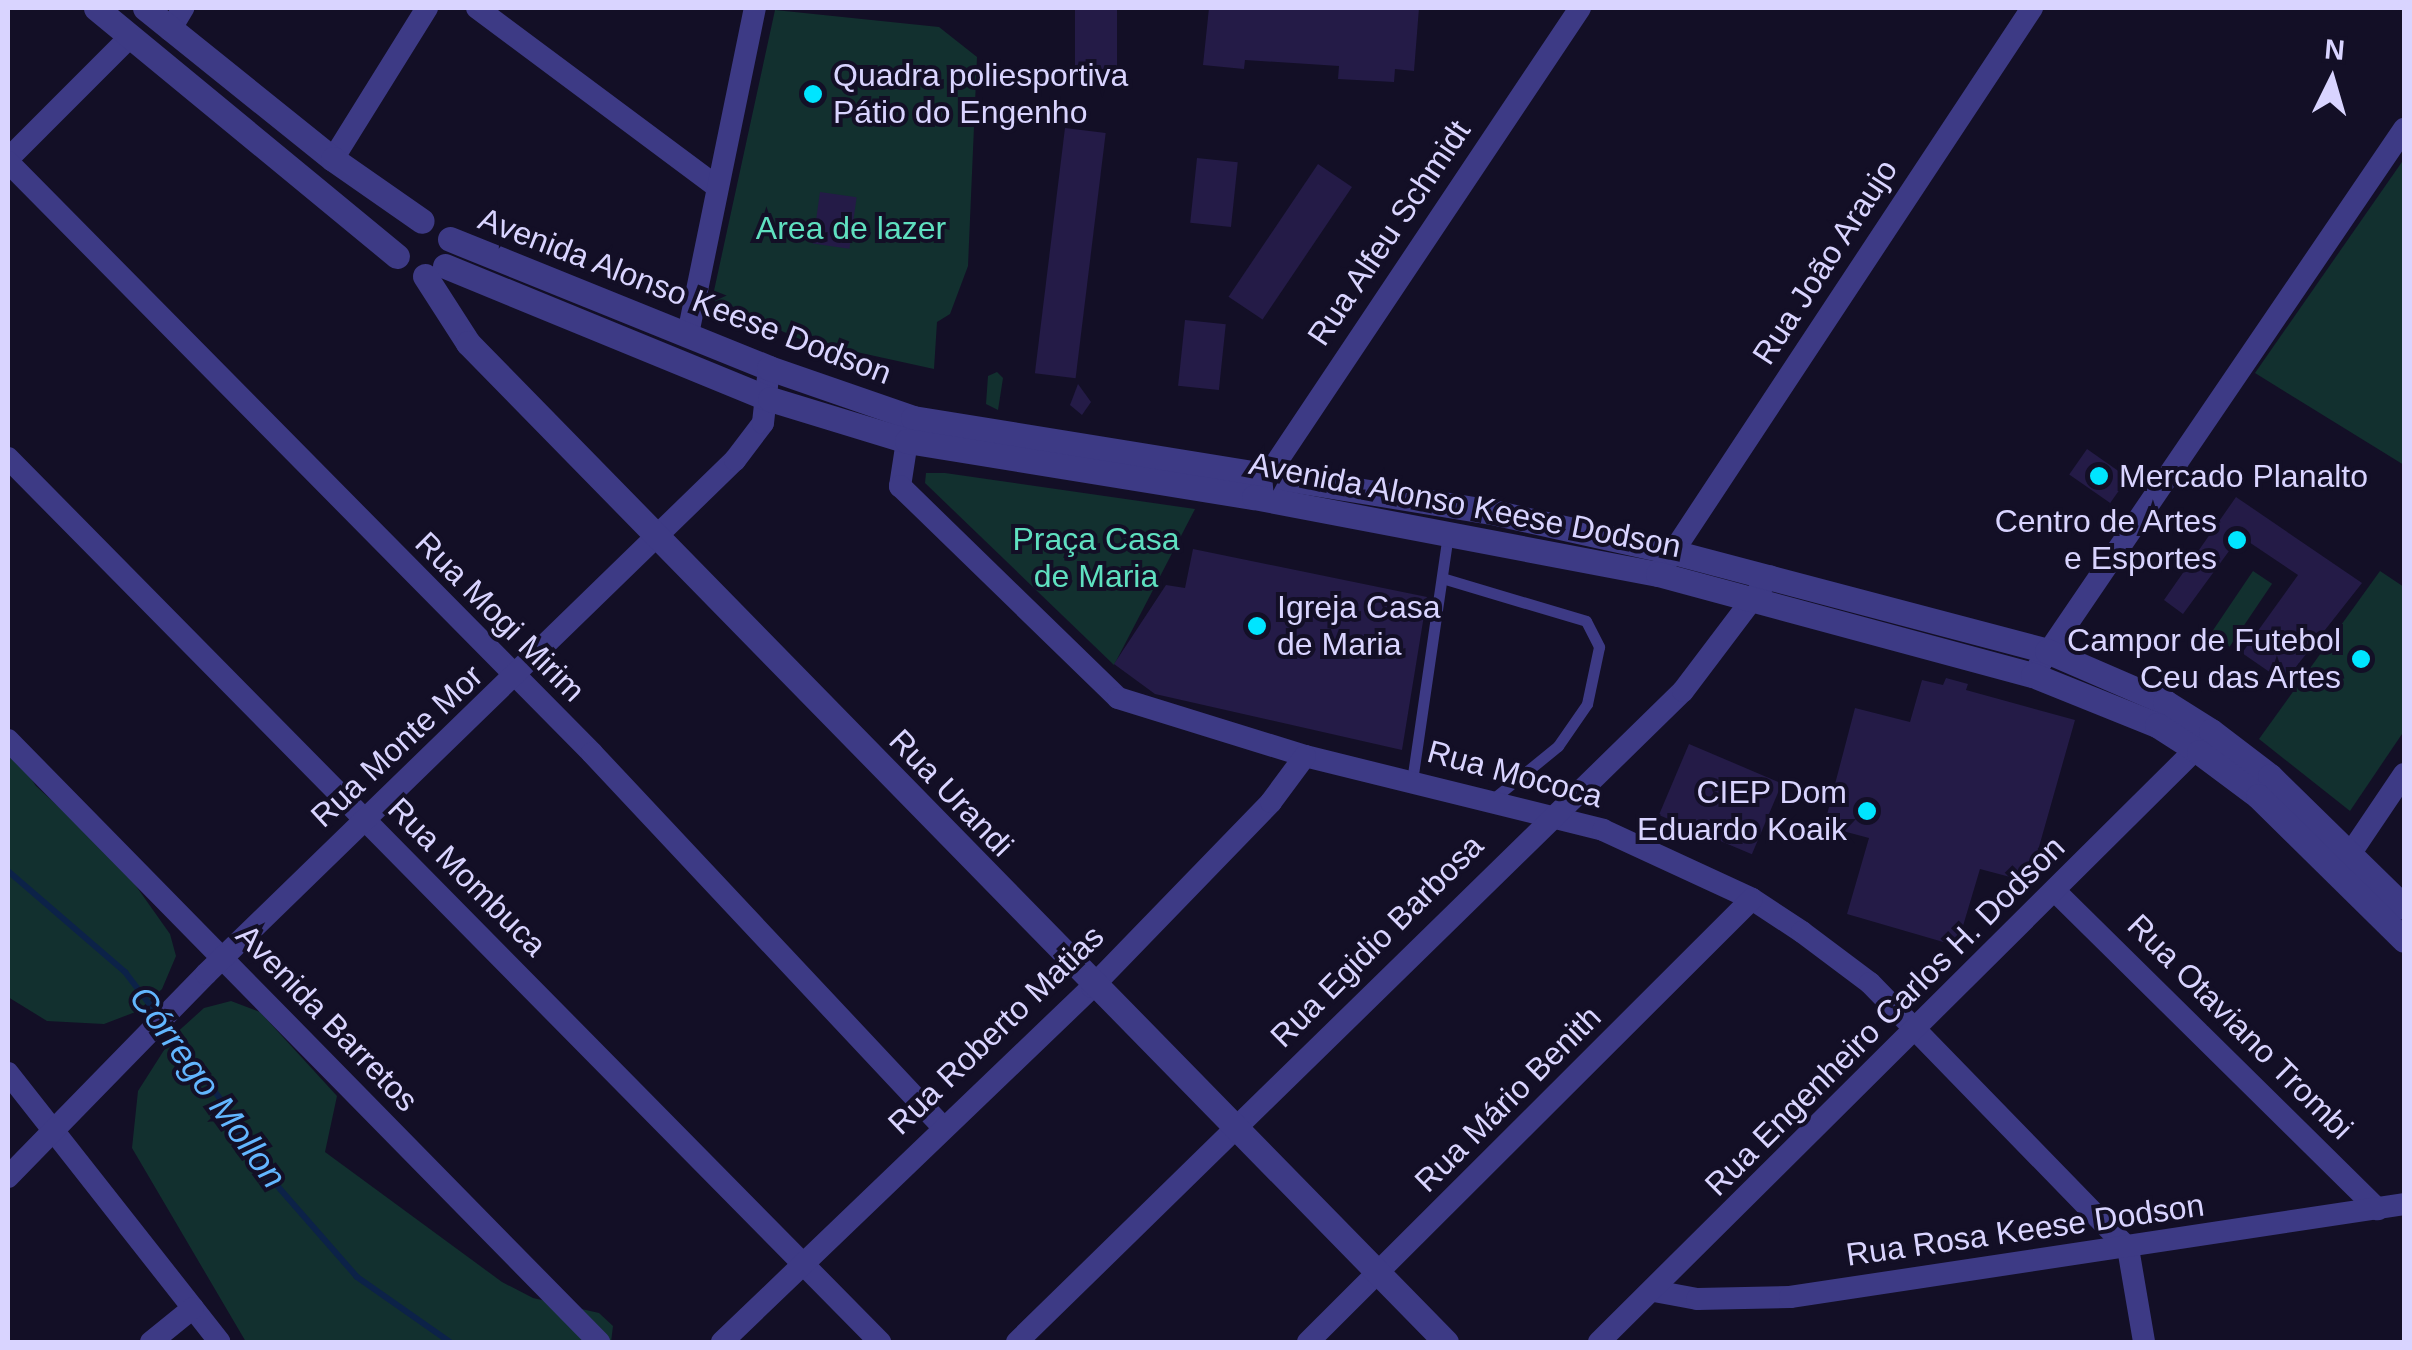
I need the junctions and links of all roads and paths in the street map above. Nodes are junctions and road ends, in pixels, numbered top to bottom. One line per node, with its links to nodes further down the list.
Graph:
1 (96, 8): 9 (street)
2 (145, 8): 8 (street)
3 (428, 8): 11 (street)
4 (477, 8): 13 (street)
5 (755, 8): 13 (street)
6 (1580, 8): 23 (street, Rua Alfeu Schmidt)
7 (2032, 8): 27 (street, Rua João Araujo)
8 (177, 18): 11 (street)
9 (129, 38): 12 (street); 16 (street)
10 (2404, 129): 32 (street)
11 (333, 159): 14 (street)
12 (8, 160): 34 (street, Rua Mogi Mirim)
13 (717, 186): 18 (street)
14 (422, 221): 15 (street); 16 (street)
15 (450, 239): 17 (street); 18 (street, Avenida Alonso Keese Dodson)
16 (397, 256): 17 (street)
17 (435, 271): 20 (street, Avenida Alonso Keese Dodson); 26 (street, Rua Urandi)
18 (688, 334): 19 (street, Avenida Alonso Keese Dodson)
19 (769, 368): 20 (street); 23 (street, Avenida Alonso Keese Dodson)
20 (770, 399): 21 (street, Avenida Alonso Keese Dodson); 26 (street, Rua Monte Mor)
21 (908, 441): 24 (street, Avenida Alonso Keese Dodson); 37 (street, Rua Mococa)
22 (8, 458): 42 (street, Rua Mombuca)
23 (1268, 472): 24 (street, Rua Alfeu Schmidt); 27 (street, Avenida Alonso Keese Dodson)
24 (1254, 496): 25 (street, Avenida Alonso Keese Dodson)
25 (1448, 534): 28 (street, Avenida Alonso Keese Dodson); 30 (lane)
26 (660, 535): 34 (street, Rua Monte Mor); 49 (street, Rua Urandi)
27 (1673, 552): 28 (street, Rua João Araujo); 29 (street, Avenida Alonso Keese Dodson)
28 (1658, 574): 31 (street, Avenida Alonso Keese Dodson)
29 (1770, 576): 31 (street, Rua Egidio Barbosa); 32 (street, Avenida Alonso Keese Dodson)
30 (1442, 578): 39 (lane); 40 (lane)
31 (1754, 599): 33 (street, Avenida Alonso Keese Dodson); 41 (street, Rua Egidio Barbosa)
32 (2047, 651): 33 (street); 36 (street, Avenida Alonso Keese Dodson)
33 (2033, 675): 36 (street, Avenida Alonso Keese Dodson)
34 (514, 680): 42 (street, Rua Monte Mor); 52 (street, Rua Mogi Mirim)
35 (8, 740): 48 (street, Avenida Barretos)
36 (2205, 741): 43 (street, Avenida Alonso Keese Dodson); 44 (street, Rua Engenheiro Carlos H. Dodson)
37 (1306, 756): 39 (street, Rua Mococa); 49 (street, Rua Roberto Matias)
38 (2404, 774): 43 (street)
39 (1412, 780): 40 (street, Rua Mococa)
40 (1493, 799): 41 (street, Rua Mococa)
41 (1552, 813): 45 (street, Rua Mococa); 53 (street, Rua Egidio Barbosa)
42 (364, 820): 48 (street, Rua Monte Mor); 59 (street, Rua Mombuca)
43 (2344, 862): 46 (street, Avenida Alonso Keese Dodson); 47 (street, Avenida Alonso Keese Dodson)
44 (2056, 892): 50 (street, Rua Engenheiro Carlos H. Dodson); 57 (street, Rua Otaviano Trombi)
45 (1752, 899): 50 (street, Rua Mococa); 60 (street, Rua Mário Benith)
46 (2404, 908)
47 (2404, 940)
48 (215, 967): 54 (street, Rua Monte Mor); 65 (street, Avenida Barretos)
49 (1092, 986): 52 (street, Rua Roberto Matias); 53 (street, Rua Urandi)
50 (1917, 1030): 58 (street, Rua Mococa); 61 (street, Rua Engenheiro Carlos H. Dodson)
51 (8, 1073): 54 (street)
52 (941, 1125): 59 (street, Rua Roberto Matias)
53 (1234, 1129): 60 (street, Rua Urandi); 68 (street, Rua Egidio Barbosa)
54 (56, 1130): 55 (street, Rua Monte Mor); 62 (street)
55 (8, 1176)
56 (2404, 1204): 57 (street, Rua Rosa Keese Dodson)
57 (2378, 1209): 58 (street, Rua Rosa Keese Dodson)
58 (2128, 1248): 61 (street, Rua Rosa Keese Dodson); 72 (street)
59 (804, 1264): 66 (street, Rua Roberto Matias); 67 (street, Rua Mombuca)
60 (1378, 1276): 69 (street, Rua Mário Benith); 70 (street, Rua Urandi)
61 (1654, 1291): 71 (street, Rua Engenheiro Carlos H. Dodson)
62 (193, 1308): 63 (street); 64 (street)
63 (151, 1342)
64 (220, 1342)
65 (599, 1342)
66 (722, 1342)
67 (880, 1342)
68 (1016, 1342)
69 (1308, 1342)
70 (1446, 1342)
71 (1599, 1342)
72 (2144, 1342)

